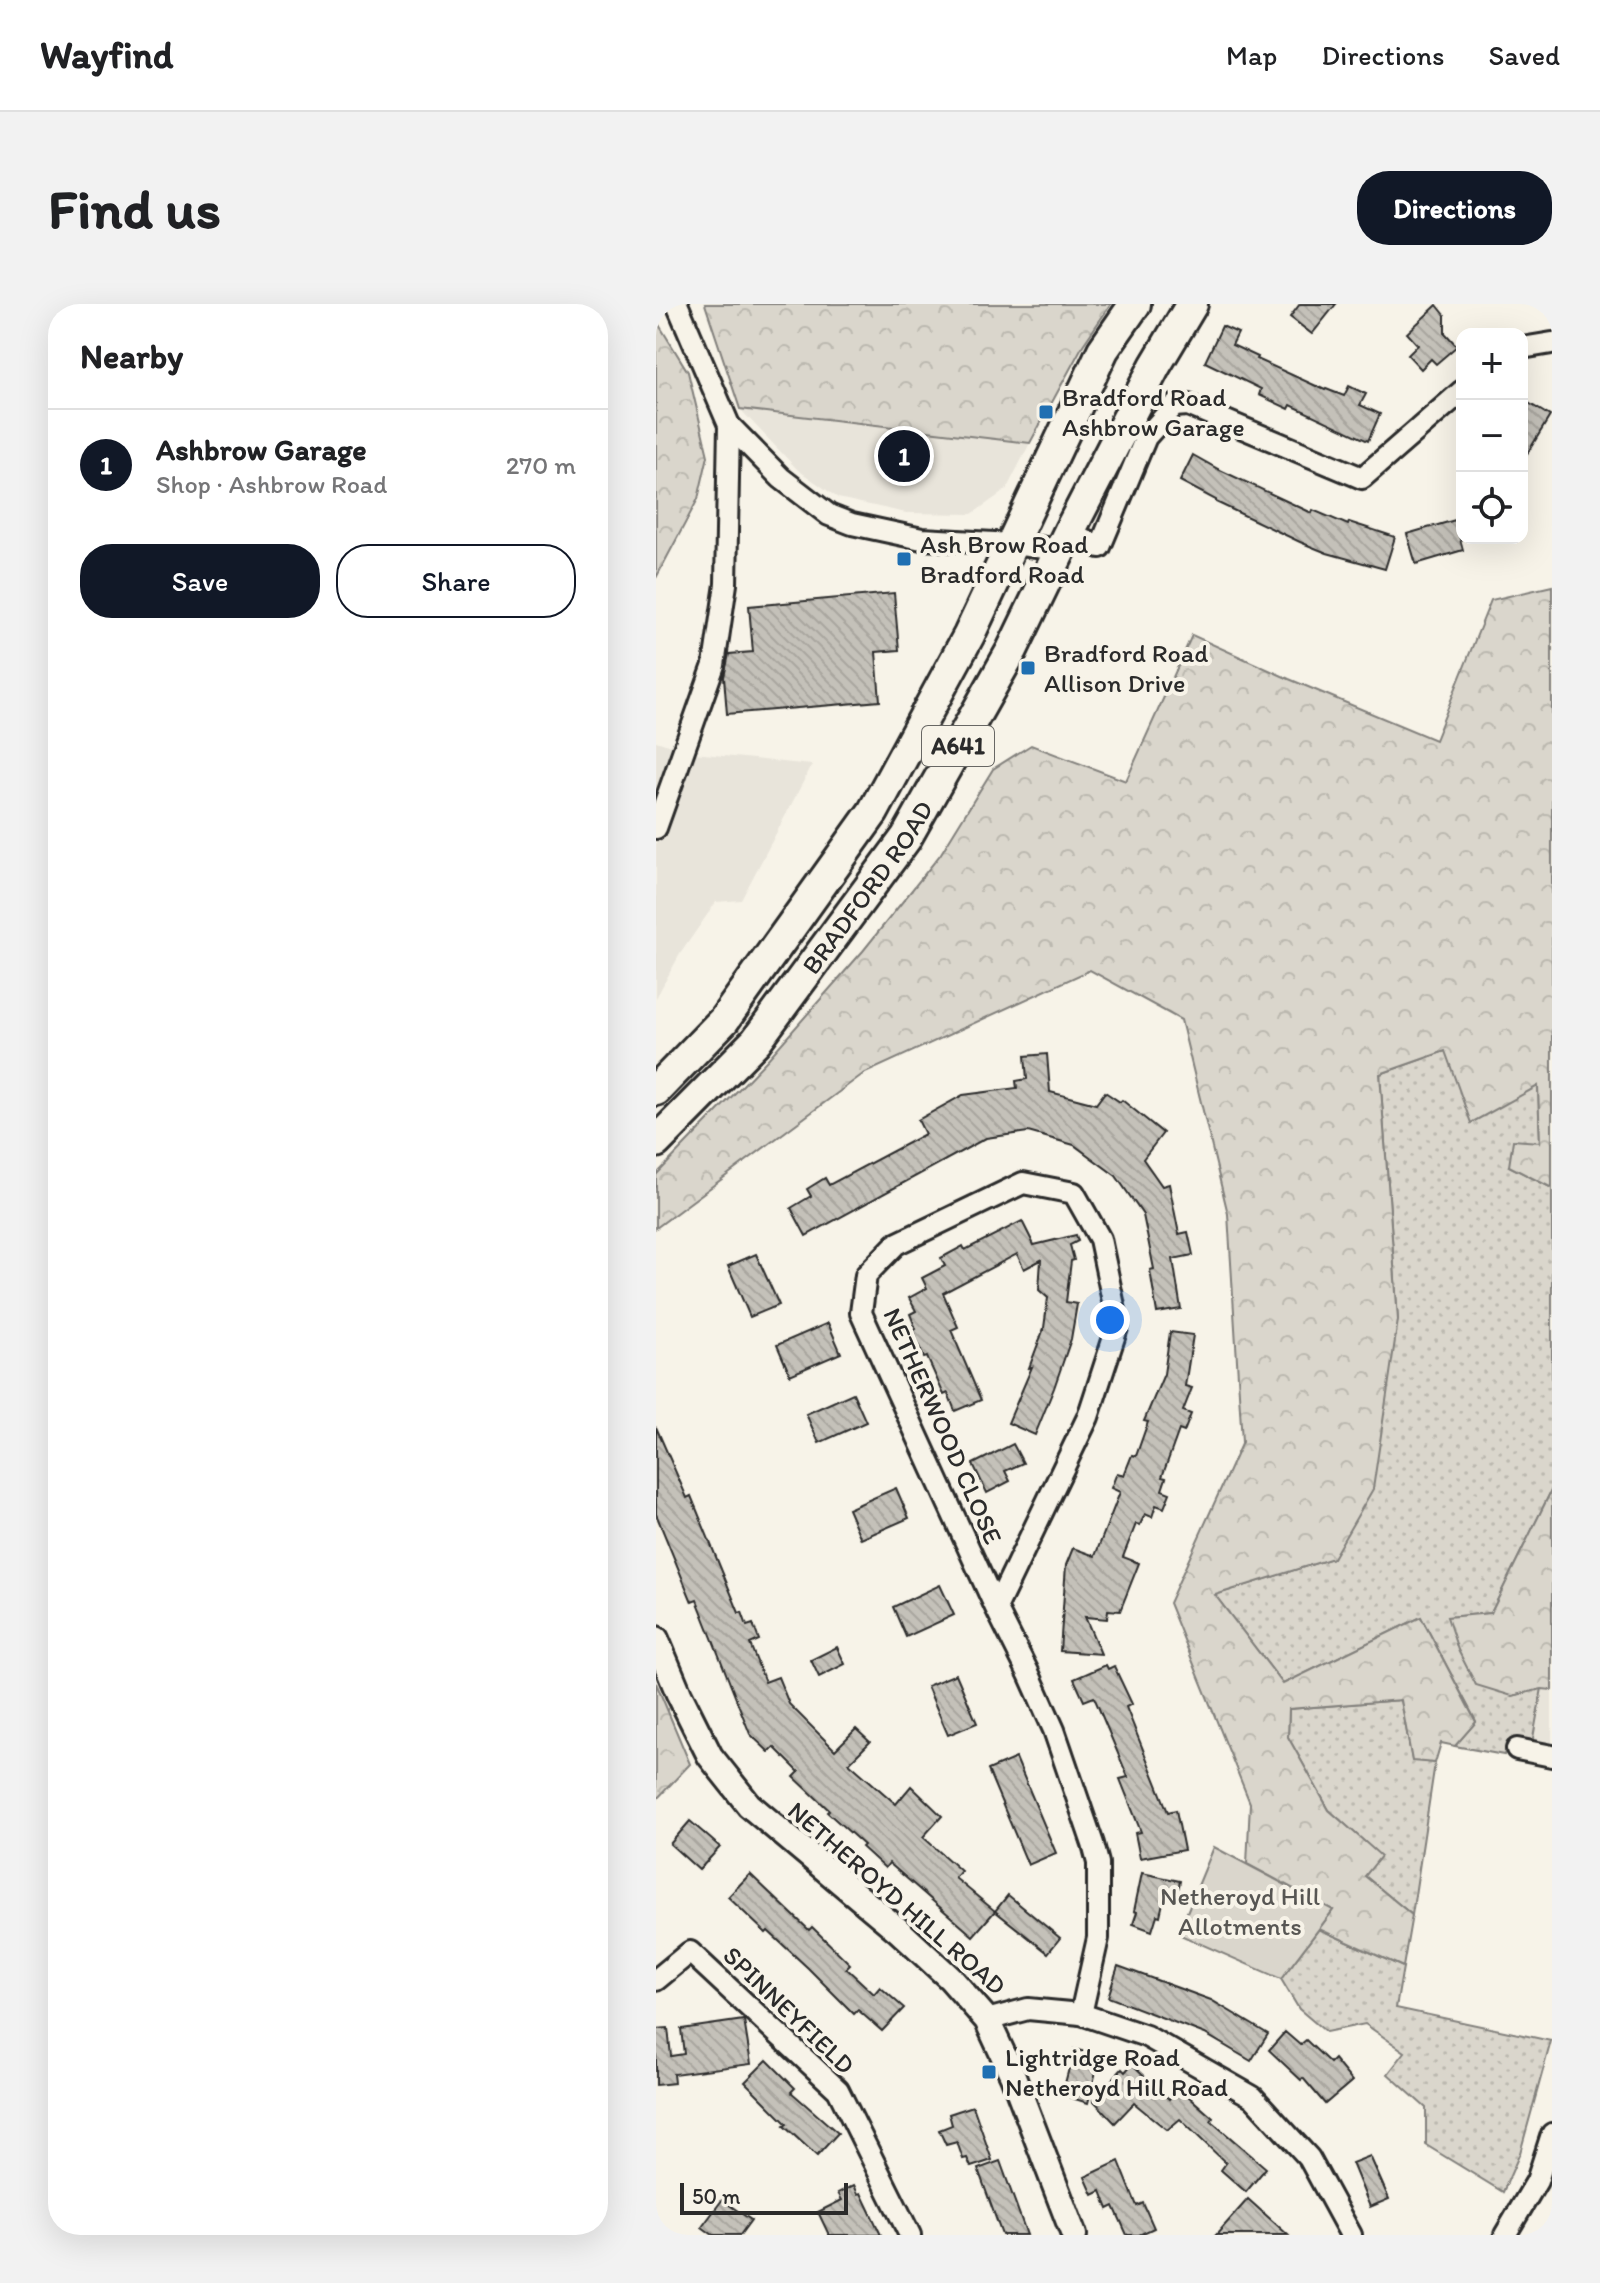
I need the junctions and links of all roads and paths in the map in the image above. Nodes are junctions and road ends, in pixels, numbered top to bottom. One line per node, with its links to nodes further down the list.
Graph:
1 (677, 304): 9 (street)
2 (1135, 304): 11 (main road, A641)
3 (1192, 304): 6 (main road, BRADFORD ROAD / A641)
4 (1552, 343): 5 (street)
5 (1528, 347)
6 (1155, 366): 8 (street); 10 (main road, BRADFORD ROAD / A641)
7 (1456, 396): 8 (street)
8 (1174, 406): 10 (street)
9 (729, 425): 11 (street); 12 (street)
10 (1065, 541): 11 (street); 14 (main road, BRADFORD ROAD / A641)
11 (1012, 544): 13 (main road, BRADFORD ROAD / A641)
12 (656, 828)
13 (656, 1090)
14 (656, 1142)
15 (996, 1608): 15 (street, NETHERWOOD CLOSE); 20 (street, NETHERWOOD CLOSE)
16 (656, 1639): 21 (street, NETHEROYD HILL ROAD)
17 (1517, 1749): 18 (street)
18 (1552, 1756)
19 (656, 1980): 23 (street, SPINNEYFIELD)
20 (1081, 2014): 21 (street, NETHEROYD HILL ROAD); 25 (street, NETHEROYD HILL ROAD)
21 (987, 2020): 24 (street)
22 (1552, 2134): 26 (street)
23 (910, 2235)
24 (1074, 2235)
25 (1351, 2235)
26 (1505, 2235)

